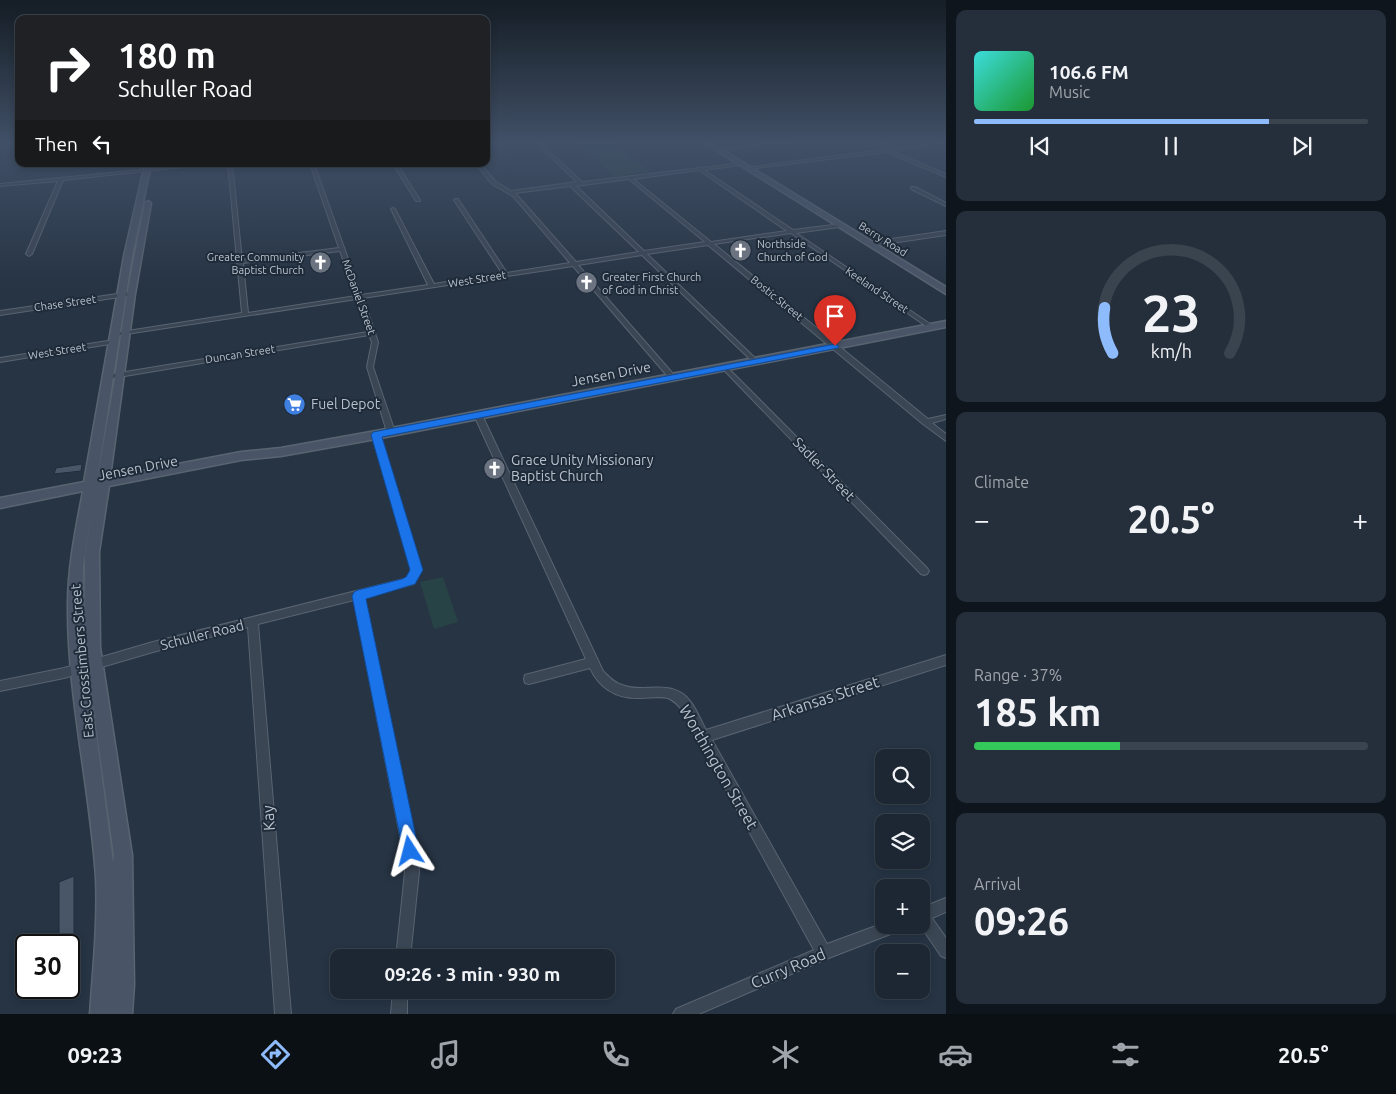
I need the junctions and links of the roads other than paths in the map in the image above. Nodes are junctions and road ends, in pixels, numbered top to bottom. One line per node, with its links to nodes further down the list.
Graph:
1 (57, 189): 28 (street)
2 (147, 189): 19 (main road, East Crosstimbers Street)
3 (147, 189): 20 (main road, East Crosstimbers Street)
4 (233, 189): 31 (street)
5 (321, 189): 26 (street, McDaniel Street)
6 (411, 189): 15 (street)
7 (507, 189): 14 (street)
8 (533, 189): 14 (street)
9 (576, 189): 30 (street)
10 (644, 189): 24 (street, Bostic Street)
11 (729, 189): 22 (street, Keeland Street)
12 (782, 189): 21 (main road, Berry Road)
13 (916, 189): 17 (street)
14 (512, 192): 32 (street)
15 (418, 200)
16 (456, 200): 33 (street)
17 (946, 205)
18 (393, 209): 34 (street)
19 (145, 219): 20 (main road); 27 (main road, East Crosstimbers Street)
20 (136, 220): 29 (main road, East Crosstimbers Street)
21 (839, 225): 22 (street, West Street); 25 (main road, Berry Road)
22 (791, 232): 24 (street, West Street); 41 (street, Keeland Street)
23 (946, 233): 25 (street)
24 (709, 243): 30 (street, West Street); 44 (street, Bostic Street)
25 (871, 244): 35 (main road, Berry Road)
26 (342, 249): 31 (street); 37 (street, McDaniel Street)
27 (138, 253): 29 (main road); 36 (main road, East Crosstimbers Street)
28 (29, 254)
29 (129, 254): 36 (main road, East Crosstimbers Street)
30 (644, 254): 32 (street, West Street); 46 (street)
31 (240, 262): 39 (street)
32 (574, 264): 33 (street, West Street); 49 (street)
33 (506, 275): 34 (street, West Street)
34 (432, 286): 37 (street, West Street)
35 (946, 292)
36 (126, 295): 38 (street, Chase Street); 43 (main road, East Crosstimbers Street)
37 (359, 298): 39 (street, West Street); 42 (street, McDaniel Street)
38 (0, 313)
39 (245, 315): 43 (street, West Street)
40 (946, 324): 41 (main road, Jensen Drive)
41 (931, 327): 44 (main road, Jensen Drive)
42 (372, 333): 48 (street, Duncan Street); 53 (street, McDaniel Street)
43 (118, 337): 45 (street, West Street); 48 (main road, East Crosstimbers Street)
44 (835, 346): 46 (main road, Jensen Drive); 52 (street, Bostic Street)
45 (0, 360)
46 (755, 361): 47 (main road, Jensen Drive)
47 (725, 368): 49 (main road, Jensen Drive); 59 (street, Sadler Street)
48 (115, 375): 56 (main road, East Crosstimbers Street)
49 (672, 377): 50 (main road, Jensen Drive)
50 (478, 415): 53 (main road, Jensen Drive); 65 (street, Worthington Street)
51 (946, 417): 52 (street)
52 (926, 422): 55 (street, Bostic Street)
53 (391, 432): 54 (main road, Jensen Drive)
54 (376, 435): 56 (main road, Jensen Drive); 62 (street, Schuller Road)
55 (946, 438)
56 (96, 488): 57 (main road, Jensen Drive); 58 (main road, Jensen Drive); 60 (main road, East Crosstimbers Street); 61 (main road, East Crosstimbers Street)
57 (0, 503)
58 (0, 510)
59 (924, 571)
60 (92, 587): 61 (main road); 66 (main road, East Crosstimbers Street)
61 (74, 590): 66 (main road, East Crosstimbers Street)
62 (358, 596): 63 (street, Schuller Road); 76 (street)
63 (253, 622): 66 (street, Schuller Road); 84 (street, Kay)
64 (946, 660): 69 (street, Arkansas Street)
65 (593, 662): 67 (street); 69 (street, Worthington Street)
66 (87, 666): 68 (street, Schuller Road); 70 (main road, East Crosstimbers Street); 71 (main road, East Crosstimbers Street)
67 (529, 679)
68 (0, 686)
69 (704, 737): 78 (street, Worthington Street)
70 (114, 789): 71 (main road); 79 (main road, East Crosstimbers Street)
71 (96, 799): 81 (main road, East Crosstimbers Street)
72 (946, 905): 73 (street)
73 (930, 912)
74 (930, 927): 77 (street)
75 (875, 933): 78 (street, Curry Road)
76 (405, 949)
77 (946, 951)
78 (824, 953): 82 (street, Curry Road)
79 (123, 985): 81 (main road); 83 (main road, East Crosstimbers Street)
80 (400, 999): 85 (street)
81 (101, 1004)
82 (684, 1013)
83 (121, 1014)
84 (283, 1014)
85 (399, 1014)

